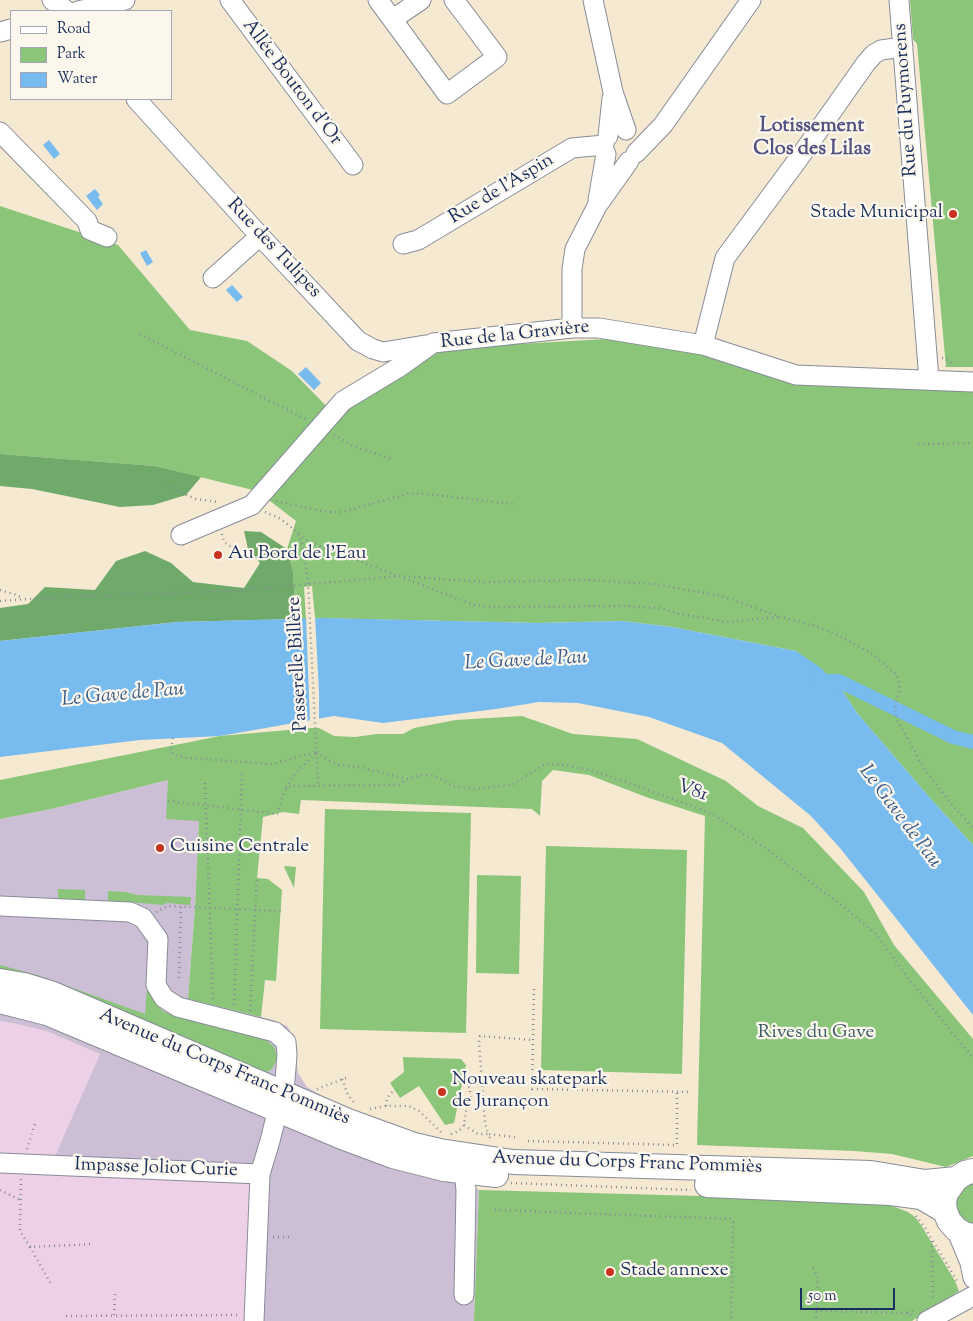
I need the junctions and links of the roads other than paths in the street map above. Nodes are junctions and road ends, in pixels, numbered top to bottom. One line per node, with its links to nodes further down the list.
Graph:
1 (52, 0): 10 (street)
2 (125, 0): 11 (street)
3 (230, 0): 21 (street, Allée Bouton d'Or)
4 (378, 0): 12 (street)
5 (420, 0): 12 (street)
6 (454, 0): 12 (street)
7 (593, 0): 14 (street)
8 (752, 0): 16 (street)
9 (900, 0): 13 (street, Rue du Puymorens)
10 (66, 10)
11 (82, 10)
12 (393, 20)
13 (903, 47): 29 (street); 30 (street, Rue du Puymorens)
14 (613, 92): 18 (street); 19 (street)
15 (137, 100): 23 (street, Rue des Tulipes)
16 (663, 125): 18 (street); 20 (street)
17 (0, 132): 24 (street)
18 (628, 132): 19 (street); 20 (street)
19 (606, 145): 20 (street); 22 (street); 25 (street, Rue de l'Aspin)
20 (633, 157): 22 (street)
21 (353, 165)
22 (597, 206): 27 (street)
23 (260, 236): 26 (street); 28 (street, Rue des Tulipes)
24 (107, 237)
25 (403, 244)
26 (213, 278)
27 (572, 328): 28 (street, Rue de la Gravière); 29 (street, Rue de la Gravière)
28 (433, 343): 32 (street, Rue de la Gravière)
29 (702, 345): 30 (street, Rue de la Gravière)
30 (929, 380): 31 (street, Rue de la Gravière)
31 (973, 382)
32 (181, 535)
33 (0, 906): 36 (street)
34 (0, 980): 36 (main road, Avenue du Corps Franc Pommiès)
35 (0, 1001): 36 (main road, Avenue du Corps Franc Pommiès)
36 (280, 1101): 38 (main road, Avenue du Corps Franc Pommiès); 39 (street); 40 (main road, Avenue du Corps Franc Pommiès)
37 (0, 1164): 39 (street, Impasse Joliot Curie)
38 (464, 1172): 41 (main road, Avenue du Corps Franc Pommiès); 43 (street)
39 (260, 1174): 45 (street)
40 (964, 1175): 41 (main road)
41 (958, 1226): 42 (street)
42 (972, 1266)
43 (464, 1295)
44 (968, 1299): 46 (street)
45 (254, 1318)
46 (921, 1319)

